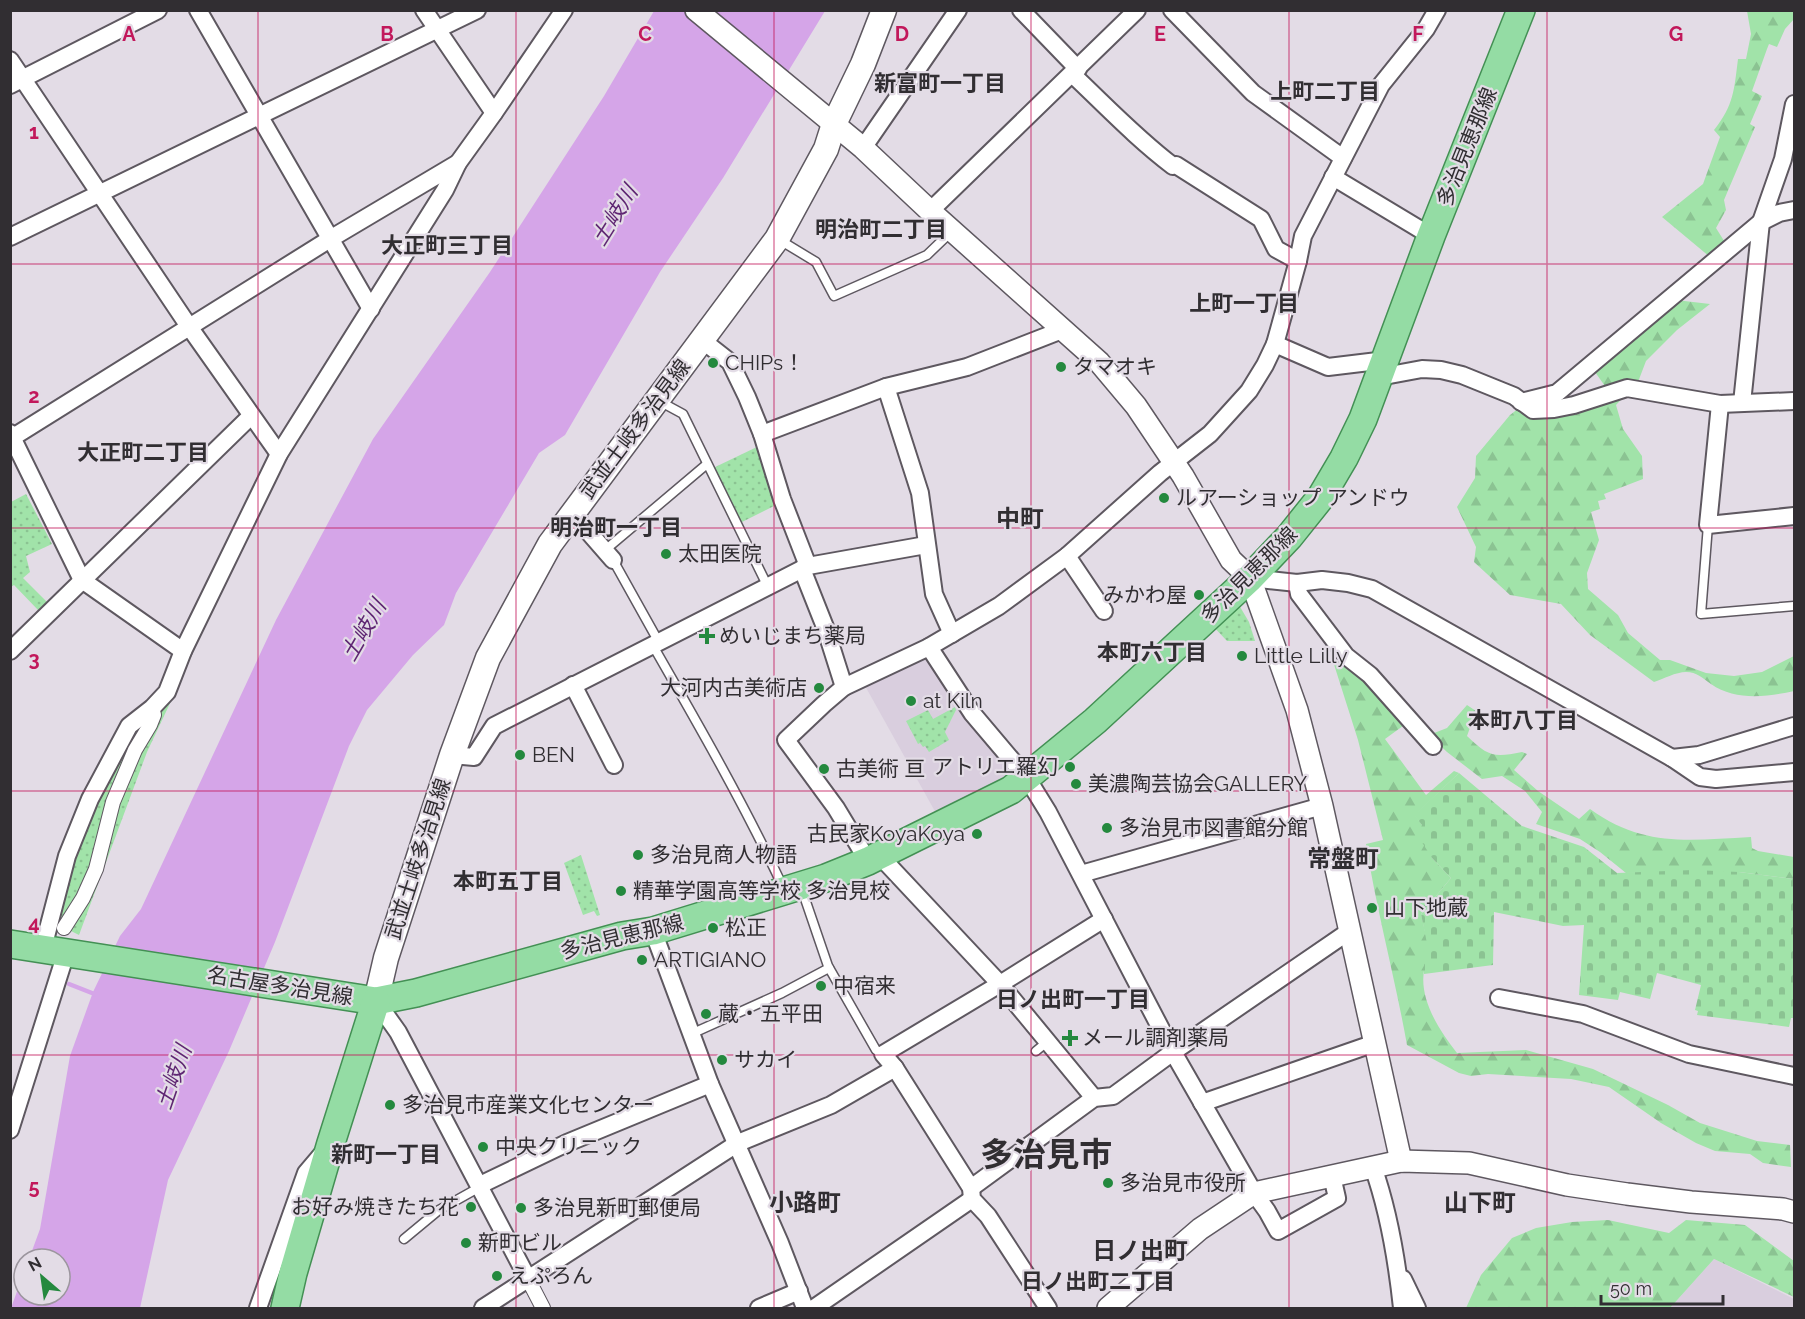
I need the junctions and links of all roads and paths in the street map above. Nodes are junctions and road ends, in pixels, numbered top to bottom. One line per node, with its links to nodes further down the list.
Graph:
1 (158, 10): 17 (street)
2 (198, 10): 20 (street)
3 (424, 10): 14 (street)
4 (477, 10): 14 (street)
5 (564, 10): 19 (street)
6 (696, 10): 21 (street)
7 (884, 10): 21 (main road, 武並土岐多治見線)
8 (958, 10): 22 (street)
9 (1021, 10): 16 (street)
10 (1137, 10): 16 (street)
11 (1172, 10): 23 (street)
12 (1437, 10): 23 (street)
13 (1521, 10): 31 (main road, 多治見恵那線)
14 (437, 31): 19 (street); 20 (street)
15 (10, 60): 17 (street)
16 (1075, 71): 28 (street); 35 (street)
17 (17, 82): 26 (street)
18 (1794, 104): 29 (street)
19 (494, 113): 24 (street)
20 (259, 116): 26 (street); 33 (street)
21 (830, 120): 22 (street); 34 (main road, 武並土岐多治見線)
22 (863, 148): 28 (street)
23 (1343, 158): 25 (street)
24 (458, 163): 33 (street); 36 (street)
25 (1333, 177): 31 (street); 35 (street)
26 (101, 194): 32 (street); 37 (street)
27 (1794, 210): 29 (street)
28 (930, 211): 30 (street)
29 (1761, 222): 45 (street); 46 (street)
30 (952, 231): 34 (lane); 38 (street)
31 (1431, 236): 41 (main road, 多治見恵那線)
32 (10, 237)
33 (330, 239): 36 (street); 37 (street)
34 (777, 239): 39 (main road, 武並土岐多治見線)
35 (1298, 261): 40 (street)
36 (371, 309): 51 (street)
37 (190, 327): 48 (street); 50 (street)
38 (1062, 330): 42 (street); 52 (street)
39 (702, 340): 43 (main road, 武並土岐多治見線); 49 (street)
40 (1275, 344): 41 (street); 52 (street)
41 (1383, 369): 45 (street); 61 (main road, 多治見恵那線)
42 (886, 387): 49 (street); 57 (street)
43 (656, 400): 53 (lane); 54 (main road, 武並土岐多治見線)
44 (1794, 401): 46 (street)
45 (1521, 402): 47 (street)
46 (1742, 403): 47 (street)
47 (1720, 404): 56 (street)
48 (251, 416): 51 (street); 62 (street)
49 (762, 434): 60 (street)
50 (11, 436): 62 (street)
51 (279, 454): 71 (street)
52 (1173, 462): 59 (street); 61 (street)
53 (707, 464): 58 (lane); 64 (lane)
54 (572, 513): 58 (street); 77 (main road, 武並土岐多治見線)
55 (1794, 516): 56 (street)
56 (1708, 525): 65 (lane)
57 (926, 545): 60 (street); 67 (street)
58 (608, 556): 68 (lane)
59 (1067, 556): 66 (street); 67 (street)
60 (805, 568): 64 (street); 73 (street)
61 (1250, 578): 63 (street); 81 (main road, 多治見恵那線); 82 (street)
62 (82, 580): 70 (street); 71 (street)
63 (1297, 583): 76 (street); 78 (street)
64 (768, 587): 68 (street)
65 (1794, 606)
66 (1104, 611)
67 (952, 634): 69 (street)
68 (652, 644): 72 (street); 85 (lane)
69 (929, 647): 73 (street); 81 (street)
70 (10, 651)
71 (183, 651): 74 (street)
72 (573, 685): 77 (street); 79 (street)
73 (844, 687): 83 (street)
74 (152, 708): 89 (street); 89 (street)
75 (1794, 726): 78 (street)
76 (1433, 746)
77 (452, 755): 94 (main road, 武並土岐多治見線)
78 (1672, 758): 80 (street)
79 (614, 765)
80 (1794, 772)
81 (1027, 778): 83 (main road, 多治見恵那線); 84 (street)
82 (1322, 806): 84 (street); 87 (street)
83 (874, 858): 85 (main road, 多治見恵那線); 92 (street)
84 (1081, 874): 86 (street)
85 (793, 888): 88 (main road, 多治見恵那線); 91 (lane)
86 (1104, 919): 92 (street); 97 (street)
87 (1351, 930): 96 (street); 97 (street)
88 (653, 931): 94 (main road, 多治見恵那線); 95 (street)
89 (58, 943): 90 (main road, 名古屋多治見線); 94 (main road, 名古屋多治見線); 104 (street)
90 (10, 944)
91 (829, 968): 95 (lane); 98 (lane)
92 (1000, 984): 98 (street); 102 (street)
93 (1499, 998): 100 (street)
94 (363, 999): 105 (main road, 名古屋多治見線); 110 (street)
95 (691, 1034): 101 (street)
96 (1375, 1043): 103 (street); 107 (street)
97 (1173, 1052): 102 (street); 103 (street)
98 (883, 1054): 99 (street)
99 (895, 1068): 106 (street); 112 (street)
100 (1794, 1076)
101 (710, 1084): 106 (street); 110 (street)
102 (1094, 1098): 112 (street)
103 (1203, 1103): 111 (street)
104 (10, 1130)
105 (331, 1143): 118 (street); 119 (main road, 名古屋多治見線)
106 (738, 1143): 116 (street); 117 (street)
107 (1401, 1161): 108 (street); 113 (street)
108 (1373, 1167): 109 (street); 115 (street)
109 (1332, 1176): 111 (street); 111 (street)
110 (480, 1186): 114 (lane); 116 (street)
111 (1254, 1193): 126 (street)
112 (972, 1194): 124 (street); 125 (street)
113 (1794, 1212)
114 (404, 1239)
115 (1398, 1270): 127 (street); 128 (street)
116 (528, 1279): 120 (street); 121 (street)
117 (799, 1291): 122 (street); 123 (street)
118 (258, 1308)
119 (285, 1308)
120 (483, 1308)
121 (543, 1308)
122 (759, 1308)
123 (806, 1308)
124 (814, 1308)
125 (1048, 1308)
126 (1108, 1308)
127 (1402, 1308)
128 (1417, 1308)

